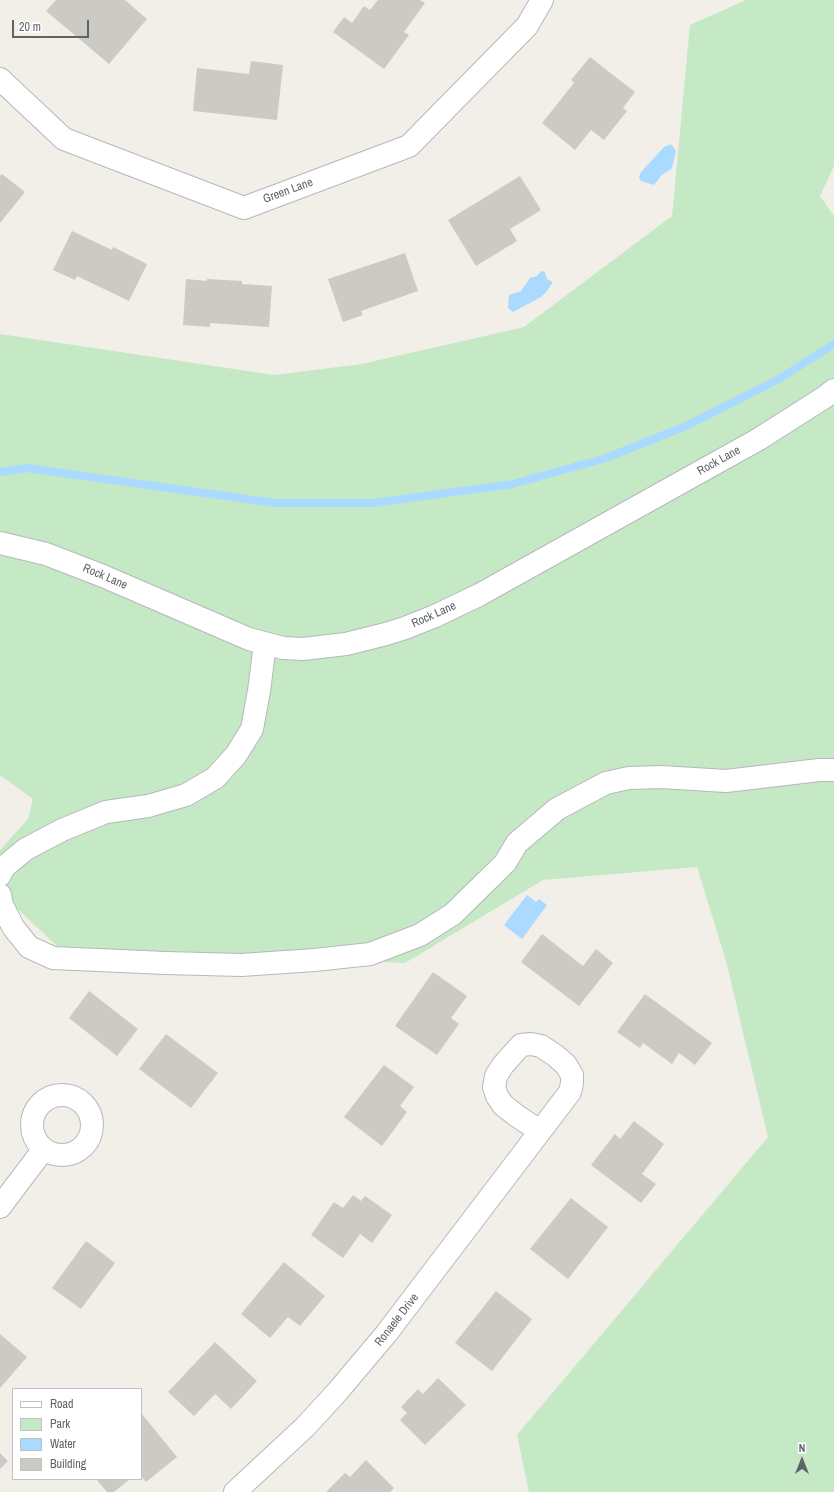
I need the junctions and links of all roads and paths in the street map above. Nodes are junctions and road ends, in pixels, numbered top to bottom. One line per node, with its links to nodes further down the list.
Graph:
1 (542, 0): 2 (street, Green Lane)
2 (0, 79)
3 (834, 390): 5 (street, Rock Lane)
4 (0, 544): 5 (street, Rock Lane)
5 (265, 644): 7 (street)
6 (834, 770): 8 (street)
7 (0, 875)
8 (0, 895)
9 (540, 1131): 12 (street, Ronaele Drive)
10 (43, 1150): 11 (street)
11 (0, 1207)
12 (235, 1492)

